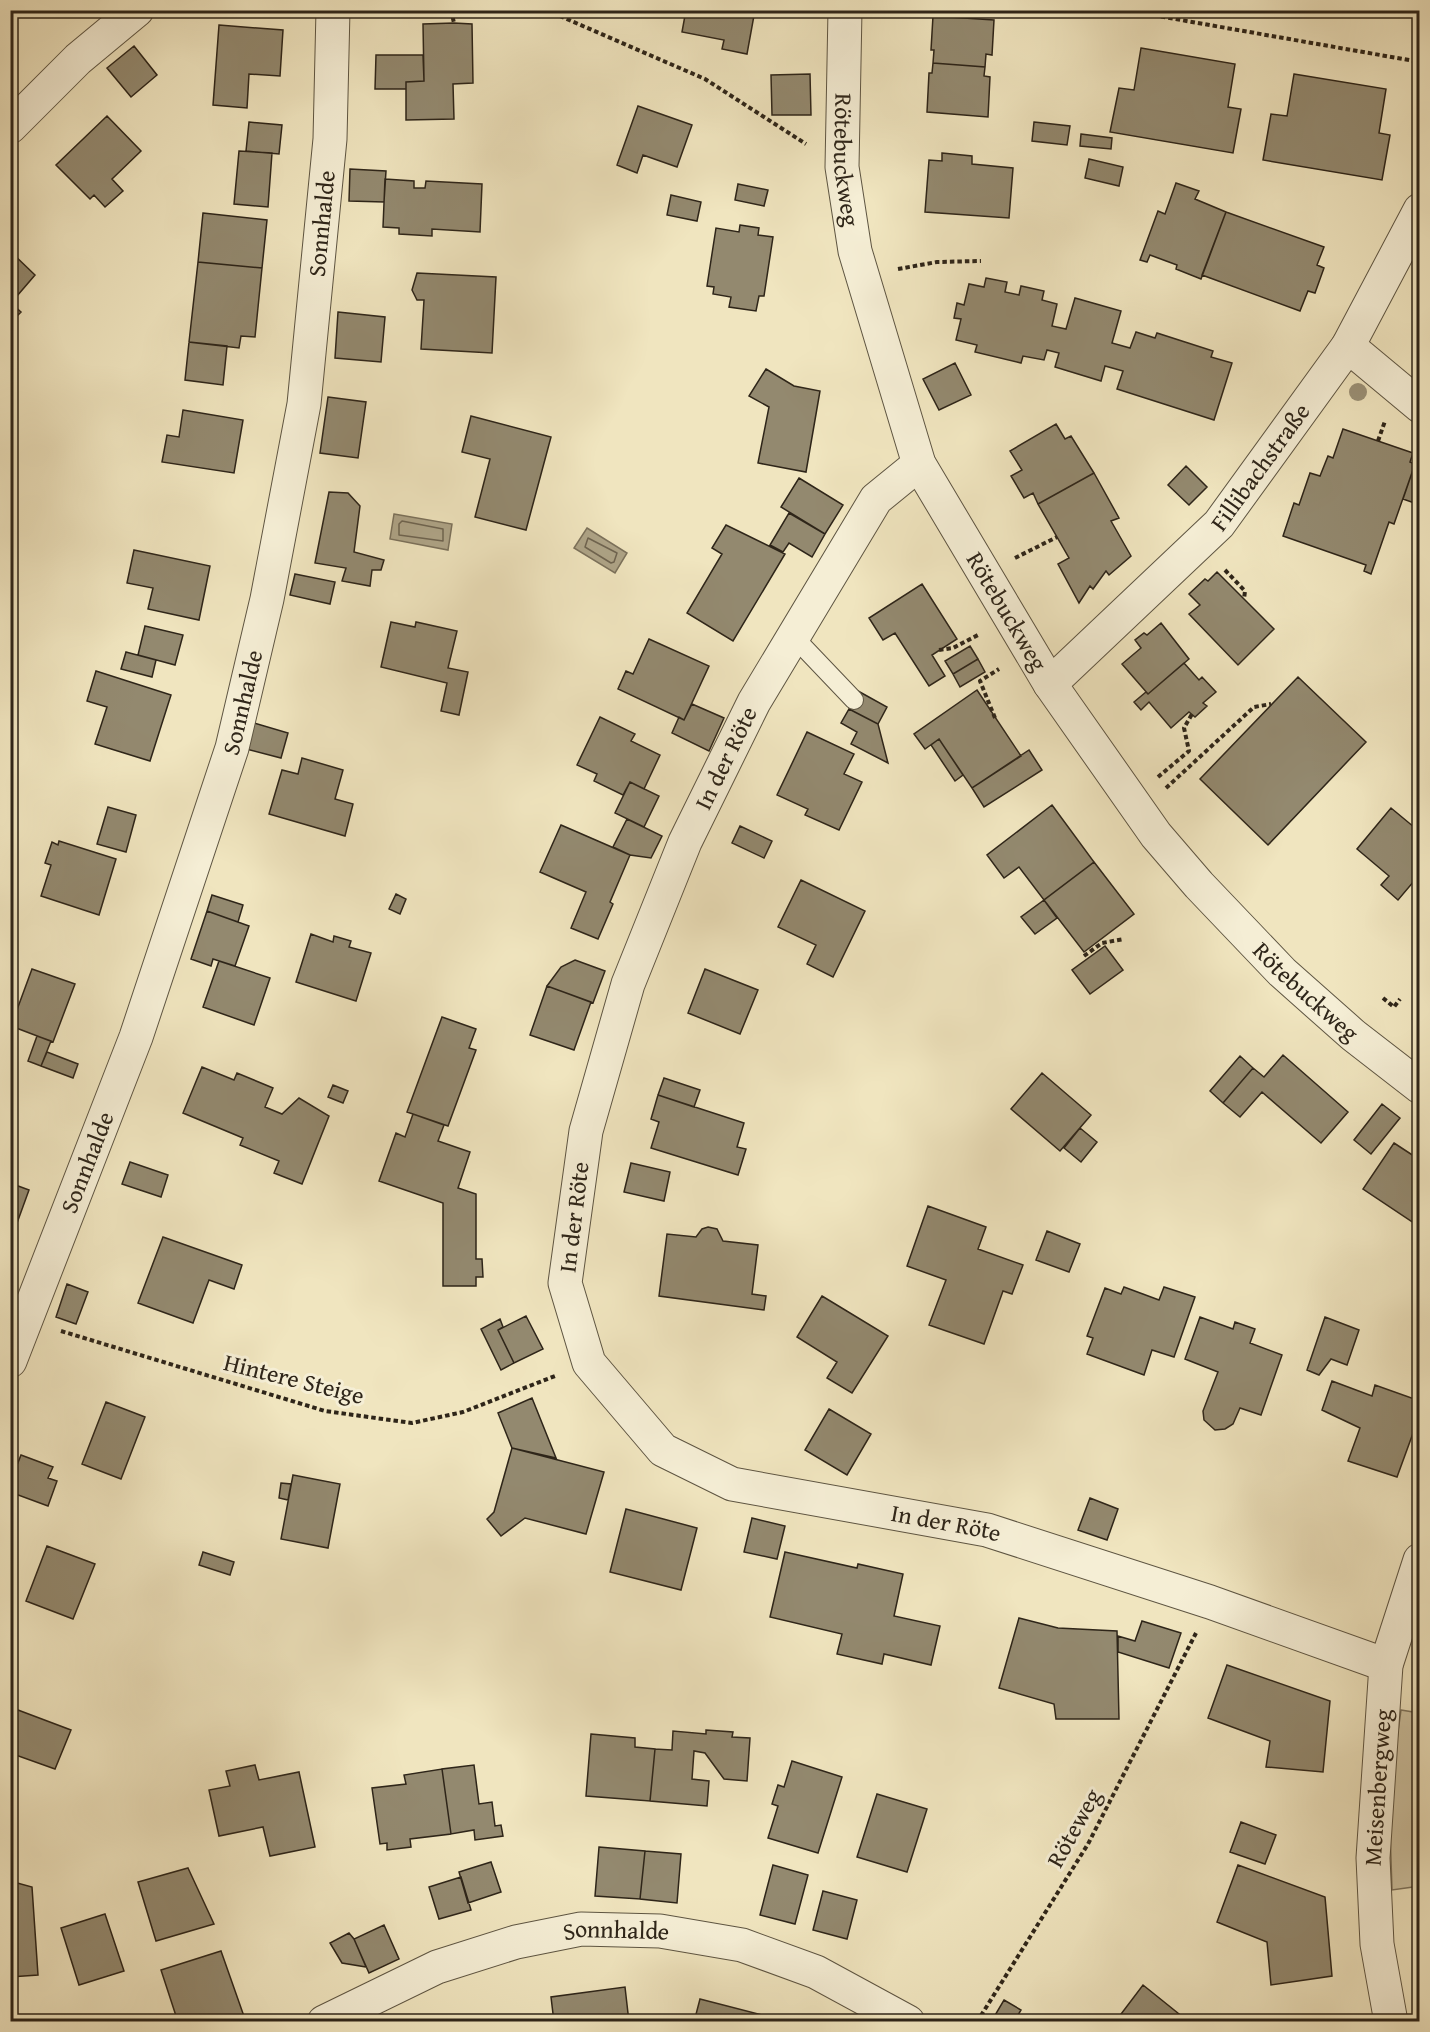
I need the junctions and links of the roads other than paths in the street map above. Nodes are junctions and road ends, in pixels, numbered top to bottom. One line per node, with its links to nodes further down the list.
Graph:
1 (137, 10): 4 (street)
2 (333, 10): 13 (street, Sonnhalde)
3 (845, 10): 8 (street, Rötebuckweg)
4 (10, 127)
5 (1419, 210): 6 (street, Fillibachstraße)
6 (1348, 346): 7 (street); 10 (street, Fillibachstraße)
7 (1419, 406)
8 (919, 464): 9 (street, In der Röte); 10 (street, Rötebuckweg)
9 (794, 636): 11 (lane); 15 (street, In der Röte)
10 (1050, 684): 12 (street, Rötebuckweg)
11 (854, 700)
12 (1419, 1087)
13 (10, 1361)
14 (1419, 1560): 15 (street, Meisenbergweg)
15 (1386, 1665): 18 (street, Meisenbergweg)
16 (324, 2022): 17 (street, Sonnhalde)
17 (908, 2022)
18 (1391, 2022)

